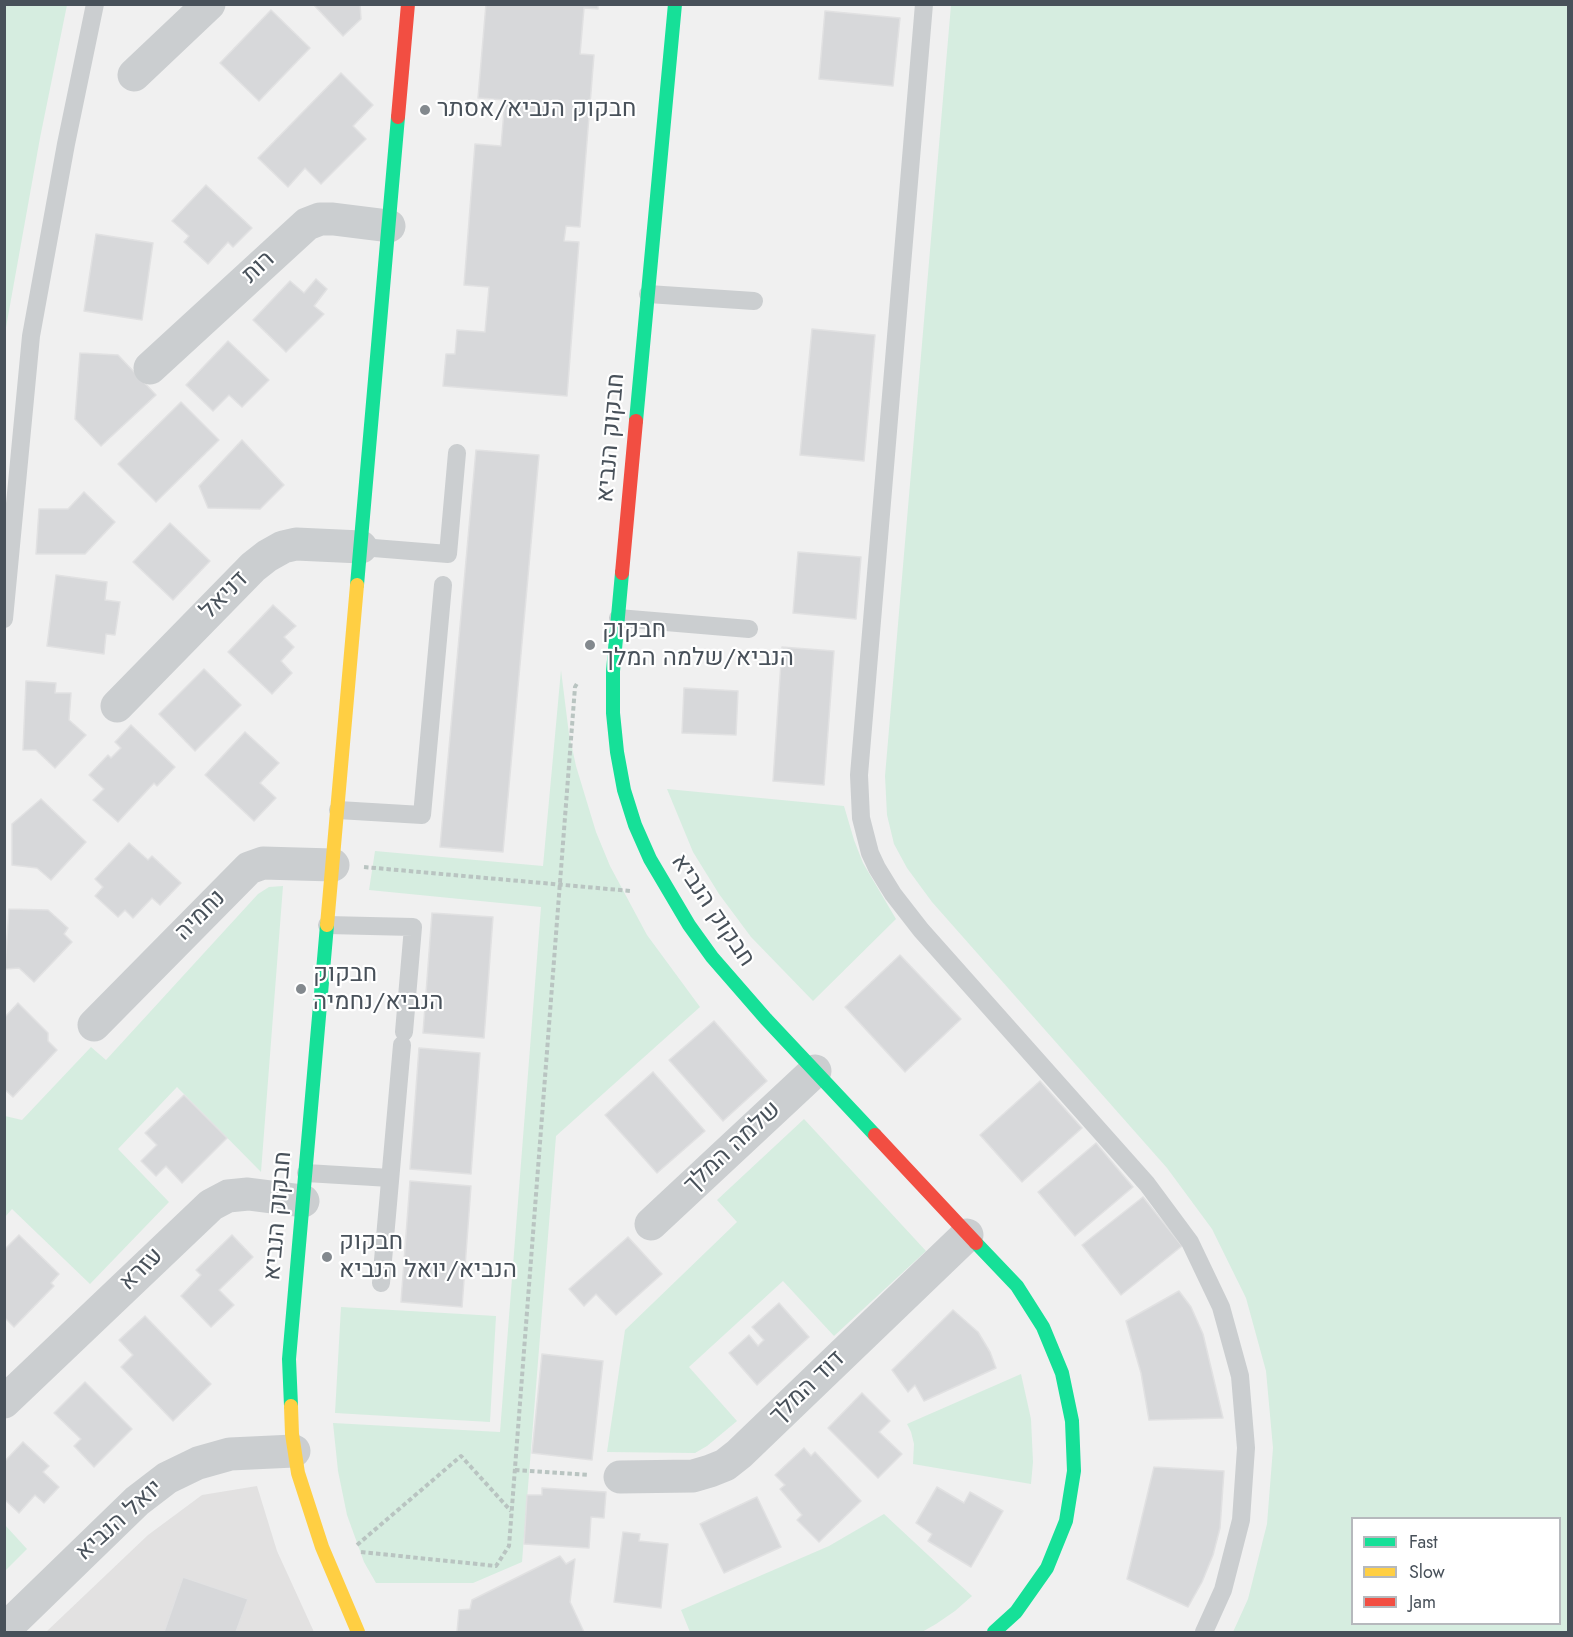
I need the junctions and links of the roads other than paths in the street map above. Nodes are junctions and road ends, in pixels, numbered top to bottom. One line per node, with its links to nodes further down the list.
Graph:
1 (94, 4): 15 (lane)
2 (209, 4): 6 (street)
3 (408, 4): 7 (street, חבקוק הנביא)
4 (675, 4): 8 (street, חבקוק הנביא)
5 (924, 4): 34 (lane)
6 (134, 75)
7 (388, 226): 10 (street, רות); 12 (street, חבקוק הנביא)
8 (648, 294): 9 (lane); 14 (street, חבקוק הנביא)
9 (754, 301)
10 (150, 368)
11 (457, 453): 12 (lane)
12 (361, 547): 17 (street, דניאל); 18 (street, חבקוק הנביא)
13 (443, 585): 18 (lane)
14 (618, 618): 16 (lane); 22 (street, חבקוק הנביא)
15 (4, 619)
16 (749, 628)
17 (117, 706)
18 (338, 810): 19 (street, חבקוק הנביא)
19 (333, 865): 20 (street, חבקוק הנביא); 21 (street, נחמיה)
20 (327, 925): 23 (lane); 24 (street, חבקוק הנביא)
21 (94, 1025)
22 (814, 1071): 25 (street, שלמה המלך); 26 (street, חבקוק הנביא)
23 (390, 1178): 24 (lane); 27 (lane)
24 (304, 1187): 28 (street, עזרא); 29 (street, חבקוק הנביא)
25 (651, 1224)
26 (967, 1235): 30 (street, דוד המלך); 33 (street, חבקוק הנביא)
27 (381, 1282)
28 (4, 1402)
29 (294, 1451): 31 (street, יואל הנביא); 32 (street, חבקוק הנביא)
30 (620, 1476)
31 (4, 1630)
32 (358, 1632)
33 (994, 1632)
34 (1204, 1632)

